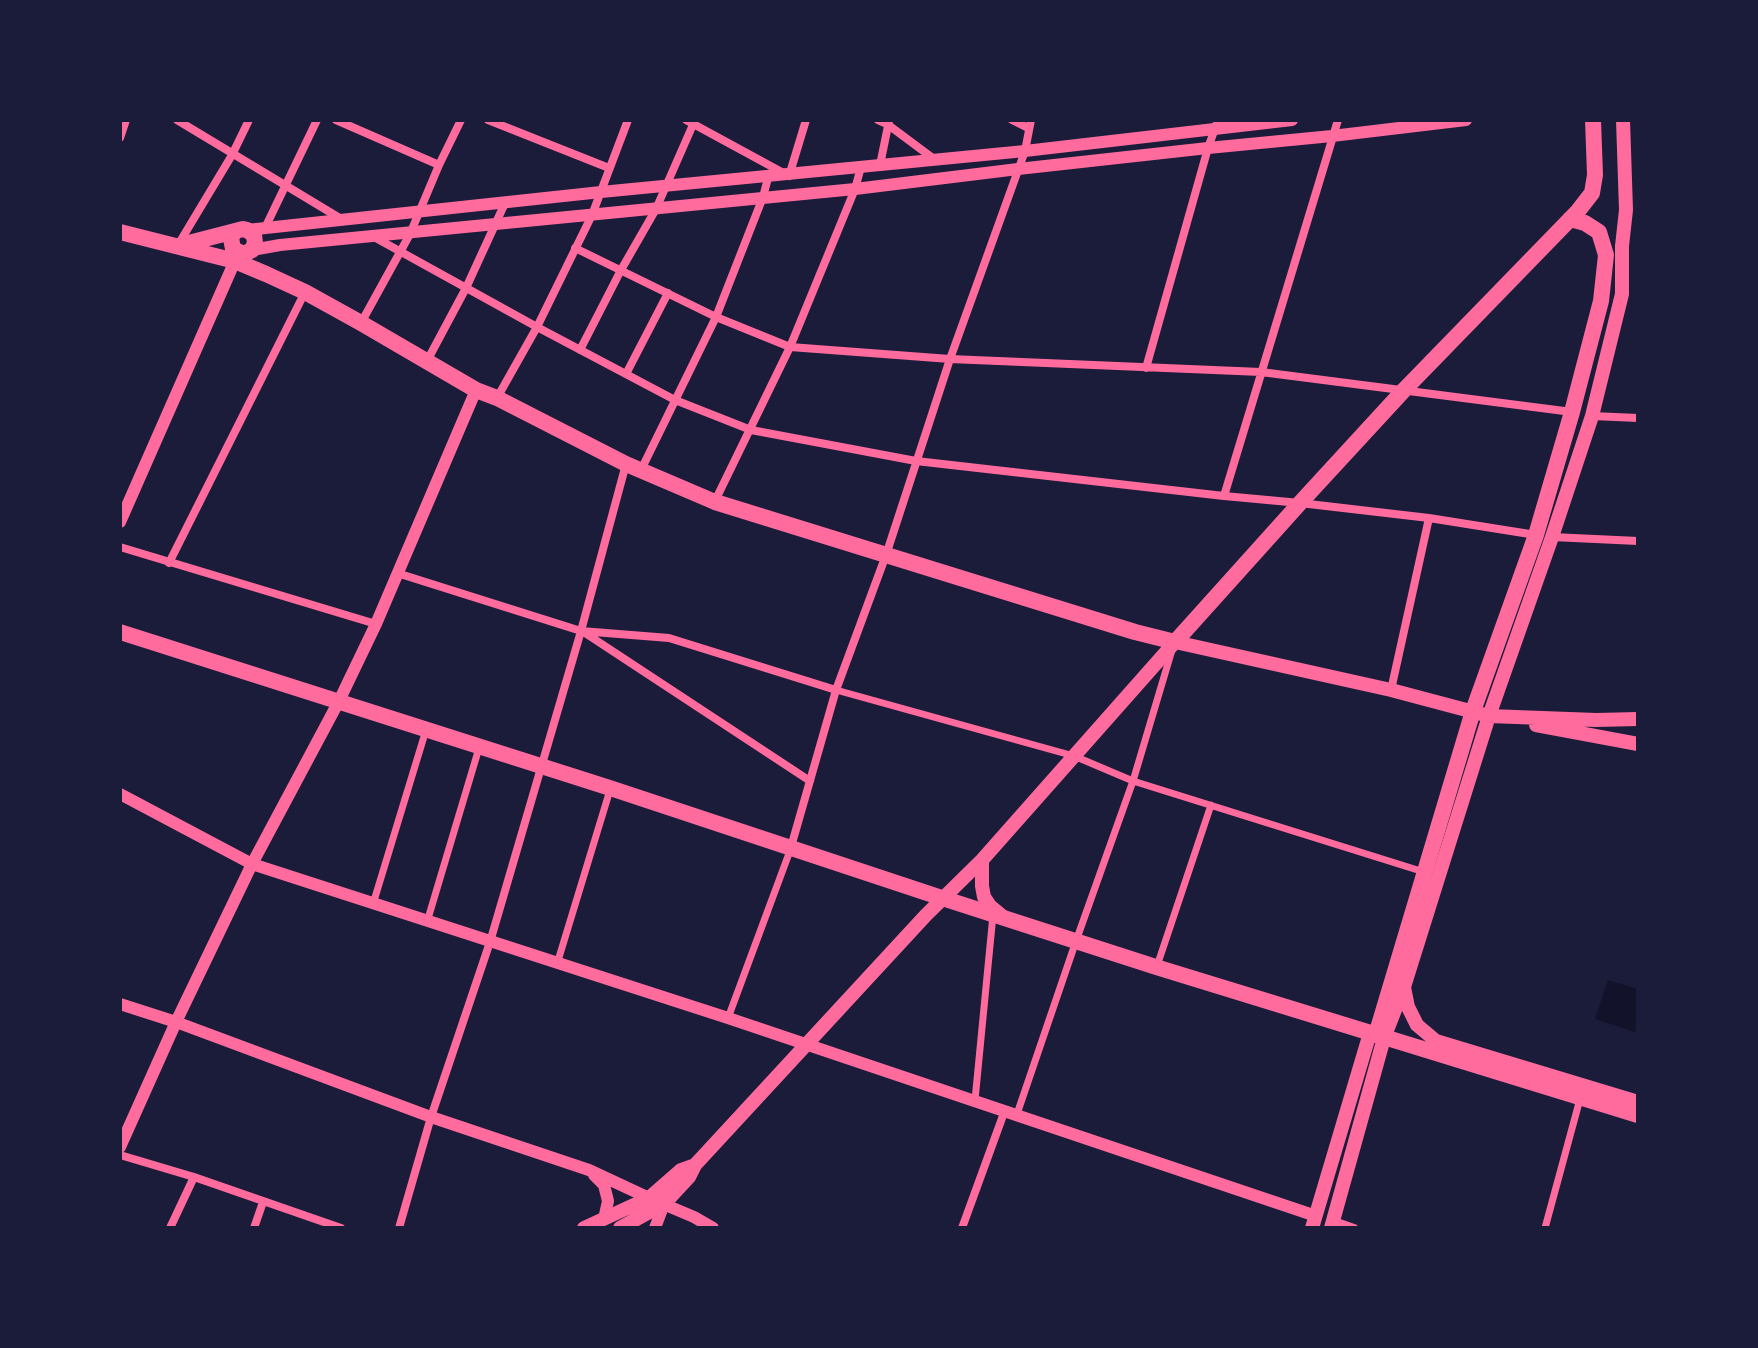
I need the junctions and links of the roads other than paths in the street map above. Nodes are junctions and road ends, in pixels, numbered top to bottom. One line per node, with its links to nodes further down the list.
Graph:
1 (126, 120): 21 (street)
2 (177, 120): 24 (street)
3 (249, 120): 24 (street)
4 (317, 120): 33 (street)
5 (336, 120): 26 (street)
6 (461, 120): 26 (street)
7 (488, 120): 29 (street)
8 (628, 120): 29 (street)
9 (806, 120): 31 (street)
10 (1012, 120): 18 (street)
11 (1292, 120): 19 (street)
12 (1338, 120): 20 (street)
13 (1466, 120): 20 (street)
14 (1593, 120): 42 (main road)
15 (1623, 120): 47 (main road)
16 (691, 121): 31 (street); 34 (street)
17 (885, 121): 25 (street); 27 (street)
18 (1030, 124): 23 (street)
19 (1216, 124): 22 (street); 23 (street)
20 (1332, 136): 22 (street); 68 (street)
21 (120, 138)
22 (1208, 148): 30 (street); 67 (street)
23 (1025, 151): 25 (street); 30 (street)
24 (232, 155): 33 (street); 51 (street)
25 (934, 159): 27 (street)
26 (439, 165): 40 (street)
27 (880, 165): 28 (street)
28 (861, 167): 31 (street); 35 (street)
29 (609, 168): 36 (street)
30 (1018, 169): 35 (street); 65 (street)
31 (789, 176): 32 (street)
32 (768, 178): 34 (street); 37 (street)
33 (286, 185): 43 (street); 45 (street)
34 (665, 187): 36 (street); 39 (street)
35 (855, 189): 37 (street); 63 (street)
36 (601, 192): 38 (street); 41 (street)
37 (763, 197): 39 (street); 60 (street)
38 (505, 203): 40 (street); 44 (street)
39 (656, 209): 41 (street); 55 (street)
40 (418, 213): 43 (street); 49 (street)
41 (592, 215): 44 (street); 52 (street)
42 (1574, 215): 71 (main road); 74 (main road)
43 (344, 221): 45 (street)
44 (496, 225): 49 (street); 57 (street)
45 (265, 228): 46 (street)
46 (241, 230): 51 (main road); 54 (main road)
47 (1631, 231): 75 (main road)
48 (120, 232): 51 (main road)
49 (410, 234): 50 (street); 53 (street)
50 (374, 237): 53 (street); 54 (street)
51 (178, 246): 54 (main road)
52 (575, 248): 55 (street); 62 (street)
53 (400, 252): 57 (street); 61 (street)
54 (248, 253): 56 (main road); 56 (street); 84 (street)
55 (621, 270): 59 (street); 64 (street)
56 (266, 274): 58 (main road)
57 (466, 288): 62 (street); 66 (street)
58 (305, 292): 61 (main road); 89 (street)
59 (668, 293): 60 (street); 69 (street)
60 (716, 317): 63 (street); 73 (street)
61 (361, 323): 66 (main road)
62 (537, 327): 64 (street); 72 (street)
63 (790, 347): 65 (street); 77 (street)
64 (580, 350): 69 (street)
65 (950, 359): 67 (street); 78 (street)
66 (427, 362): 70 (main road)
67 (1146, 368): 68 (street)
68 (1261, 372): 71 (street); 80 (street)
69 (626, 374): 73 (street)
70 (476, 390): 72 (main road); 90 (street)
71 (1404, 390): 74 (street); 82 (main road)
72 (497, 398): 79 (main road)
73 (675, 400): 77 (street); 79 (street)
74 (1572, 412): 75 (main road); 85 (main road)
75 (1592, 416): 76 (street); 85 (main road)
76 (1638, 418)
77 (751, 430): 78 (street); 81 (street)
78 (916, 461): 80 (street); 88 (street)
79 (634, 467): 81 (main road); 92 (street)
80 (1224, 496): 82 (street)
81 (715, 502): 88 (main road)
82 (1300, 503): 83 (street); 94 (main road)
83 (1429, 518): 85 (street); 96 (street)
84 (120, 522)
85 (1544, 536): 86 (street); 98 (main road)
86 (1638, 541)
87 (120, 547): 89 (street)
88 (886, 555): 94 (main road); 95 (street)
89 (169, 563): 91 (street)
90 (397, 573): 91 (street); 92 (street)
91 (376, 624): 97 (street)
92 (581, 631): 95 (street); 104 (street); 105 (street)
93 (120, 632): 97 (main road)
94 (1175, 642): 96 (main road); 103 (main road); 106 (street)
95 (836, 690): 103 (street); 105 (street)
96 (1391, 690): 98 (main road)
97 (339, 701): 100 (main road); 112 (street)
98 (1481, 714): 99 (main road); 101 (main road); 113 (main road); 122 (main road)
99 (1638, 719)
100 (426, 729): 102 (main road); 115 (street)
101 (1638, 744)
102 (479, 746): 104 (main road); 117 (street)
103 (1074, 756): 106 (street); 111 (main road)
104 (540, 766): 107 (main road); 119 (street)
105 (810, 781): 110 (street)
106 (1133, 781): 109 (street); 118 (street)
107 (610, 788): 110 (main road); 120 (street)
108 (120, 794): 112 (street)
109 (1211, 805): 113 (street); 121 (street)
110 (791, 847): 114 (main road); 124 (street)
111 (982, 860): 114 (main road); 116 (main road)
112 (252, 864): 115 (street); 125 (street)
113 (1424, 872): 126 (main road)
114 (942, 898): 116 (main road); 127 (main road)
115 (373, 904): 117 (street)
116 (998, 916): 118 (main road); 129 (street)
117 (427, 922): 119 (street)
118 (1076, 941): 121 (main road); 131 (street)
119 (490, 942): 120 (street); 133 (street)
120 (557, 964): 124 (street)
121 (1156, 967): 126 (main road)
122 (1404, 987): 126 (main road); 130 (main road)
123 (120, 1004): 125 (street)
124 (728, 1018): 127 (street)
125 (176, 1022): 133 (street); 134 (street)
126 (1377, 1035): 128 (main road); 143 (main road); 144 (main road)
127 (807, 1045): 129 (street); 136 (main road)
128 (1580, 1097): 132 (main road); 155 (street)
129 (975, 1100): 131 (street)
130 (1638, 1102)
131 (1011, 1112): 143 (street); 153 (street)
132 (1638, 1115)
133 (431, 1117): 137 (street); 148 (street)
134 (120, 1147)
135 (120, 1155): 138 (street)
136 (695, 1165): 139 (main road); 141 (main road)
137 (589, 1170): 139 (street); 142 (street)
138 (194, 1177): 140 (street); 145 (street)
139 (649, 1198): 141 (street); 142 (main road)
140 (263, 1202): 146 (street); 147 (street)
141 (664, 1204): 150 (main road); 151 (street); 152 (street)
142 (604, 1219): 149 (main road)
143 (1314, 1222): 144 (main road)
144 (1332, 1224): 154 (street)
145 (170, 1228)
146 (254, 1228)
147 (341, 1228)
148 (399, 1228)
149 (584, 1228)
150 (620, 1228)
151 (655, 1228)
152 (713, 1228)
153 (962, 1228)
154 (1354, 1228)
155 (1545, 1228)

